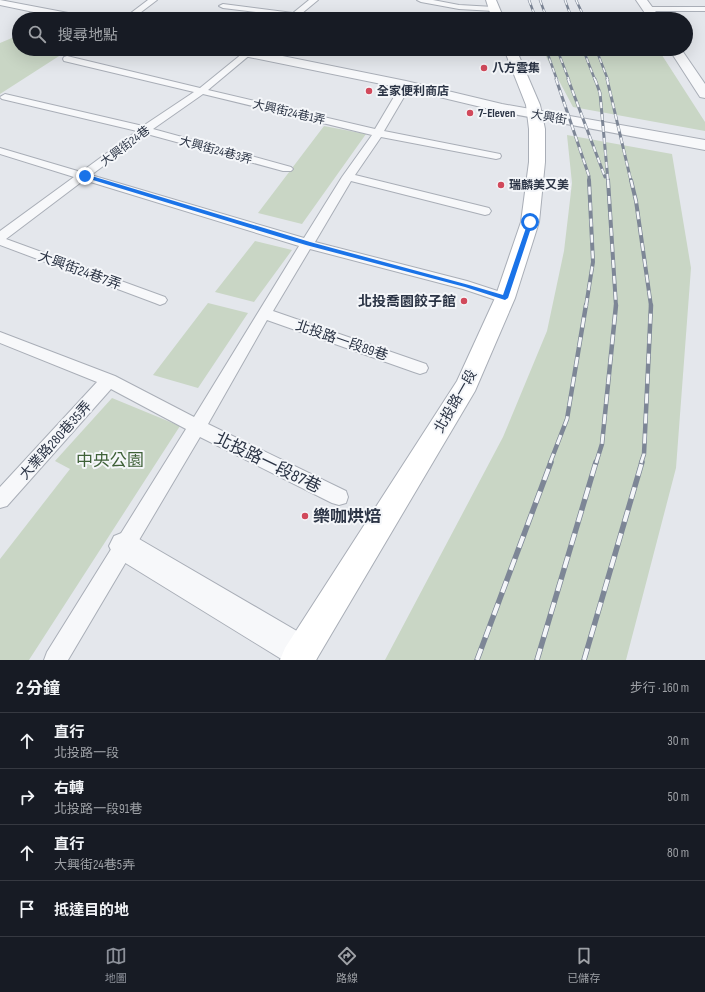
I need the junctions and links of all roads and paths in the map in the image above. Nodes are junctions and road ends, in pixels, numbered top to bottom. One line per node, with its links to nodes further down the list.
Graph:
1 (153, 0): 10 (lane)
2 (314, 0): 12 (lane)
3 (421, 0): 7 (lane)
4 (0, 2): 9 (street)
5 (644, 4): 8 (lane)
6 (223, 6): 11 (lane)
7 (495, 9)
8 (705, 9)
9 (49, 12)
10 (137, 12)
11 (261, 12)
12 (299, 12)
13 (245, 56): 19 (lane, 大興街24巷)
14 (273, 56): 18 (street, 大興街)
15 (513, 56): 22 (street, 北投路一段)
16 (680, 56): 20 (street)
17 (66, 59): 19 (lane, 大興街24巷1弄)
18 (406, 86): 22 (street, 大興街); 24 (lane)
19 (200, 92): 23 (lane, 大興街24巷); 24 (lane, 大興街24巷1弄)
20 (705, 94)
21 (5, 96): 23 (lane, 大興街24巷3弄)
22 (535, 114): 25 (street, 大興街); 35 (street, 北投路一段)
23 (145, 130): 28 (lane, 大興街24巷3弄); 29 (lane, 大興街24巷)
24 (378, 133): 27 (lane, 大興街24巷1弄); 30 (lane)
25 (705, 145)
26 (0, 151): 29 (lane)
27 (496, 156)
28 (287, 169)
29 (85, 176): 32 (lane, 大興街24巷); 34 (lane)
30 (348, 177): 31 (lane); 34 (lane)
31 (485, 211)
32 (3, 232)
33 (0, 241): 36 (lane, 大興街24巷7弄)
34 (308, 244): 35 (lane); 37 (lane)
35 (505, 298): 45 (street, 北投路一段)
36 (160, 300)
37 (264, 313): 39 (lane, 北投路一段89巷); 41 (lane)
38 (0, 337): 40 (lane, 北投路一段87巷)
39 (420, 368)
40 (109, 380): 41 (lane, 北投路一段87巷); 43 (lane, 大業路280巷35弄)
41 (198, 428): 42 (lane, 北投路一段87巷); 44 (lane)
42 (339, 497)
43 (0, 500)
44 (124, 546): 45 (street); 46 (lane)
45 (300, 657)
46 (55, 660)

